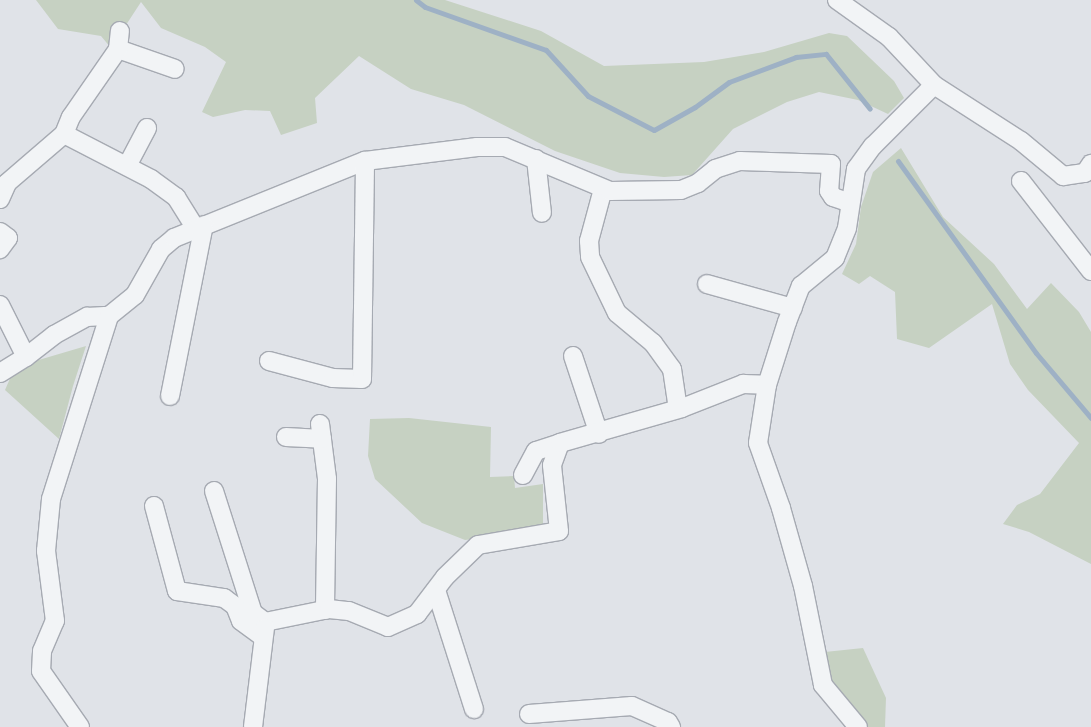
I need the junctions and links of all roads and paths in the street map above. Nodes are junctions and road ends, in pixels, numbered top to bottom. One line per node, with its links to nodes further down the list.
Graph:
1 (837, 0): 5 (street)
2 (120, 31): 3 (street)
3 (118, 49): 4 (street); 7 (street)
4 (175, 69)
5 (934, 86): 11 (street); 15 (street)
6 (147, 128): 10 (street)
7 (64, 134): 10 (street); 14 (street)
8 (536, 159): 9 (street); 13 (street); 16 (street)
9 (365, 161): 17 (street); 27 (street)
10 (127, 166): 17 (street)
11 (1089, 172)
12 (1021, 181): 20 (street)
13 (603, 189): 15 (street); 31 (street)
14 (0, 199)
15 (850, 203): 23 (street)
16 (542, 213)
17 (200, 227): 24 (street); 30 (street)
18 (0, 232): 19 (street)
19 (0, 249)
20 (1091, 271)
21 (708, 284): 23 (street)
22 (0, 305): 26 (street)
23 (793, 308): 29 (street)
24 (109, 316): 26 (street); 43 (street)
25 (573, 356): 32 (street)
26 (26, 357): 28 (street)
27 (269, 361)
28 (0, 372)
29 (767, 386): 31 (street); 46 (street)
30 (170, 396)
31 (678, 409): 32 (street)
32 (599, 434): 34 (street)
33 (286, 437): 39 (street)
34 (560, 443): 35 (street); 38 (street)
35 (522, 475)
36 (214, 491): 40 (street)
37 (154, 506): 40 (street)
38 (436, 590): 39 (street); 41 (street)
39 (325, 610): 40 (street)
40 (264, 630): 44 (street)
41 (474, 708)
42 (528, 714): 45 (street)
43 (80, 727)
44 (253, 727)
45 (671, 727)
46 (858, 727)

